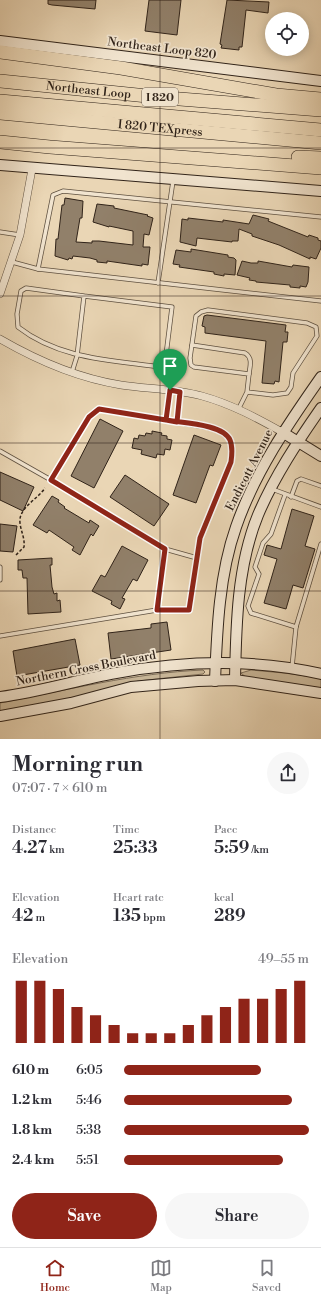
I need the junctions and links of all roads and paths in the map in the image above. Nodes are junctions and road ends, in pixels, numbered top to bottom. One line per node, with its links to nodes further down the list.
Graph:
1 (0, 41): 3 (street, Northeast Loop 820)
2 (0, 52): 5 (highway)
3 (321, 80)
4 (0, 81): 7 (highway, Northeast Loop / I 820)
5 (321, 99)
6 (0, 101): 9 (highway, I 820 TEXpress)
7 (321, 110)
8 (0, 113): 11 (highway, I 820 TEXpress)
9 (321, 130)
10 (0, 142): 13 (highway)
11 (321, 143)
12 (321, 158): 13 (highway)
13 (256, 162): 15 (highway)
14 (0, 165): 16 (street)
15 (321, 168)
16 (32, 169): 17 (street); 22 (street)
17 (173, 179): 18 (street); 19 (lane)
18 (321, 191)
19 (171, 201): 20 (lane); 24 (lane); 25 (lane)
20 (321, 217)
21 (0, 232): 22 (lane)
22 (20, 235): 23 (street)
23 (12, 262): 24 (lane); 26 (street)
24 (38, 269): 25 (lane)
25 (158, 283): 28 (lane)
26 (0, 294)
27 (84, 296): 31 (lane); 31 (lane); 31 (lane)
28 (321, 301)
29 (0, 339): 32 (street)
30 (192, 345): 33 (lane); 33 (lane); 37 (lane)
31 (77, 356): 32 (lane)
32 (71, 373): 35 (street)
33 (249, 374): 37 (lane)
34 (321, 376): 42 (street, Endicott Avenue)
35 (170, 390): 36 (street); 40 (lane)
36 (180, 392): 39 (street); 41 (lane)
37 (246, 392): 39 (lane)
38 (321, 408): 43 (street)
39 (238, 410): 42 (street)
40 (166, 420): 41 (lane); 46 (lane)
41 (177, 422): 56 (lane)
42 (282, 432): 43 (street); 62 (street, Endicott Avenue)
43 (298, 442): 45 (street); 49 (street)
44 (0, 451): 46 (lane)
45 (321, 456)
46 (51, 480): 54 (lane)
47 (321, 486): 51 (lane)
48 (45, 488): 55 (path)
49 (271, 489): 50 (lane); 63 (street)
50 (285, 495): 51 (lane); 60 (lane)
51 (291, 497): 52 (lane)
52 (321, 507)
53 (321, 544): 60 (lane)
54 (165, 549): 56 (lane); 59 (lane)
55 (16, 555)
56 (197, 558): 59 (lane)
57 (0, 567): 58 (lane)
58 (0, 580)
59 (157, 610): 61 (lane)
60 (296, 627): 64 (lane)
61 (0, 636)
62 (215, 662): 63 (street, Northern Cross Boulevard); 67 (street, Endicott Avenue); 69 (street, Northern Cross Boulevard)
63 (235, 662): 64 (street, Northern Cross Boulevard); 66 (street)
64 (291, 669): 65 (street, Northern Cross Boulevard)
65 (321, 674)
66 (235, 680): 67 (street); 68 (street)
67 (215, 681): 70 (street)
68 (321, 693)
69 (0, 697)
70 (0, 716)

